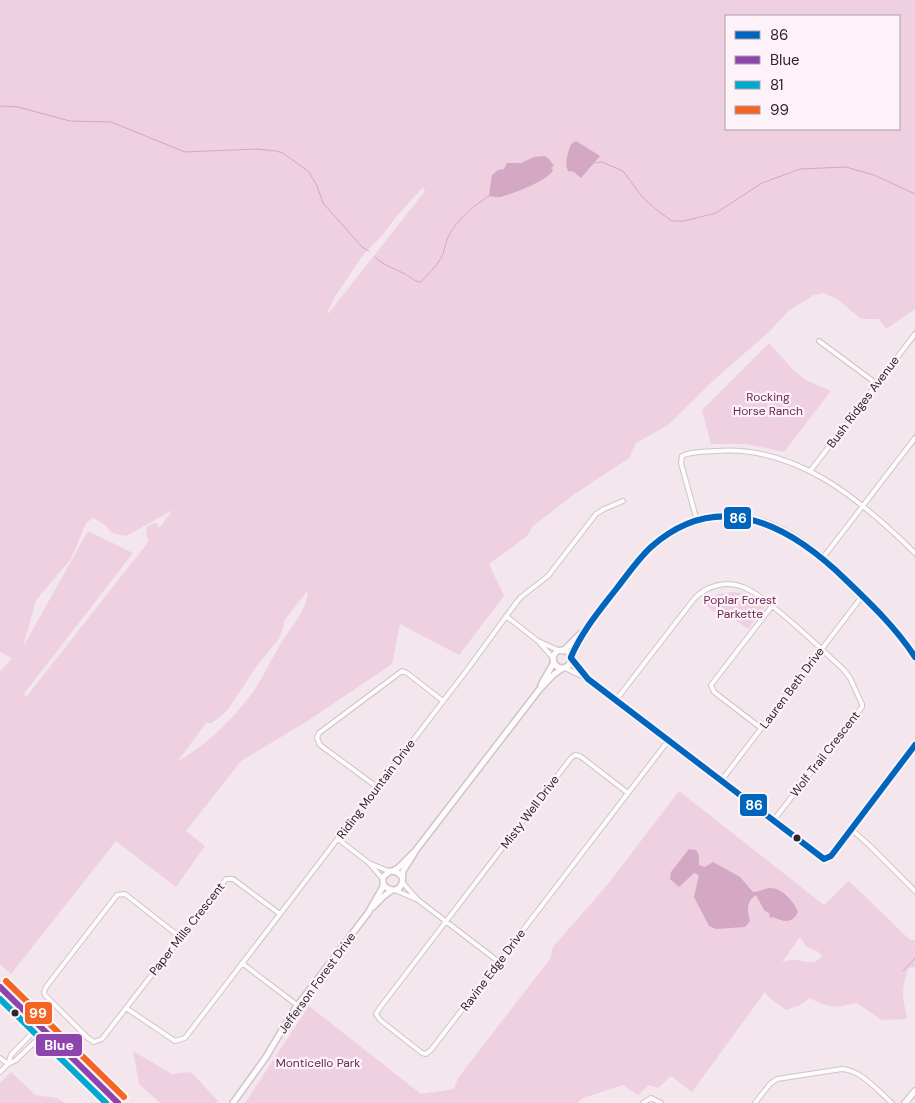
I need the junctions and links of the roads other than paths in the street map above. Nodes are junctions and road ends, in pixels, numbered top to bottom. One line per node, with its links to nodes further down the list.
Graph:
1 (915, 334): 3 (street, Bush Ridges Avenue)
2 (819, 341): 3 (street)
3 (877, 384): 5 (street, Bush Ridges Avenue)
4 (915, 438): 7 (street)
5 (811, 470): 7 (street); 8 (street)
6 (623, 501): 13 (street, Riding Mountain Drive)
7 (862, 506): 9 (street); 10 (street)
8 (697, 521): 10 (street); 14 (street)
9 (915, 553)
10 (822, 559): 11 (street)
11 (863, 595): 16 (street, Lauren Beth Drive); 18 (street)
12 (772, 606): 16 (street, Wolf Trail Crescent); 24 (street, Wolf Trail Crescent); 26 (street)
13 (506, 616): 15 (street); 25 (street, Riding Mountain Drive)
14 (585, 630): 17 (street); 19 (street)
15 (538, 641): 17 (street); 20 (street)
16 (822, 649): 26 (street, Lauren Beth Drive); 32 (street, Wolf Trail Crescent)
17 (561, 651): 19 (street); 20 (street)
18 (915, 657)
19 (571, 658): 21 (street); 22 (street)
20 (554, 660): 21 (street); 23 (street)
21 (564, 668): 22 (street); 23 (street)
22 (588, 679): 24 (street)
23 (539, 690): 35 (street)
24 (616, 700): 27 (street)
25 (443, 701): 30 (street, Riding Mountain Drive); 30 (street)
26 (761, 728): 29 (street, Lauren Beth Drive)
27 (668, 741): 29 (street); 31 (street, Ravine Edge Drive)
28 (915, 745): 33 (street)
29 (721, 781): 32 (street)
30 (377, 787): 34 (street, Riding Mountain Drive)
31 (628, 793): 45 (street, Misty Well Drive); 47 (street, Ravine Edge Drive)
32 (773, 821): 33 (street)
33 (851, 829): 41 (street)
34 (338, 839): 36 (street); 44 (street, Riding Mountain Drive)
35 (416, 850): 37 (street); 38 (street)
36 (369, 863): 37 (street); 39 (street)
37 (391, 871): 38 (street); 39 (street)
38 (402, 879): 40 (street); 42 (street)
39 (383, 882): 40 (street); 43 (street, Jefferson Forest Drive)
40 (394, 890): 42 (street); 43 (street, Jefferson Forest Drive)
41 (915, 891)
42 (418, 900): 45 (street)
43 (368, 913): 50 (street, Jefferson Forest Drive)
44 (280, 914): 46 (street, Paper Mills Crescent); 48 (street, Riding Mountain Drive)
45 (446, 922): 47 (street); 47 (street, Ravine Edge Drive)
46 (180, 937): 51 (street, Paper Mills Crescent); 51 (street, Paper Mills Crescent)
47 (499, 962)
48 (242, 963): 50 (street); 51 (street, Riding Mountain Drive)
49 (0, 987): 52 (main road)
50 (297, 1005): 59 (street, Jefferson Forest Drive)
51 (126, 1008)
52 (40, 1025): 53 (main road); 55 (street)
53 (46, 1031): 55 (street); 58 (main road)
54 (0, 1058): 55 (street)
55 (8, 1064): 56 (street)
56 (0, 1072)
57 (915, 1091): 64 (main road)
58 (118, 1103)
59 (233, 1103)
60 (643, 1103): 61 (street)
61 (661, 1103)
62 (755, 1103): 63 (street)
63 (892, 1103)
64 (905, 1103)

